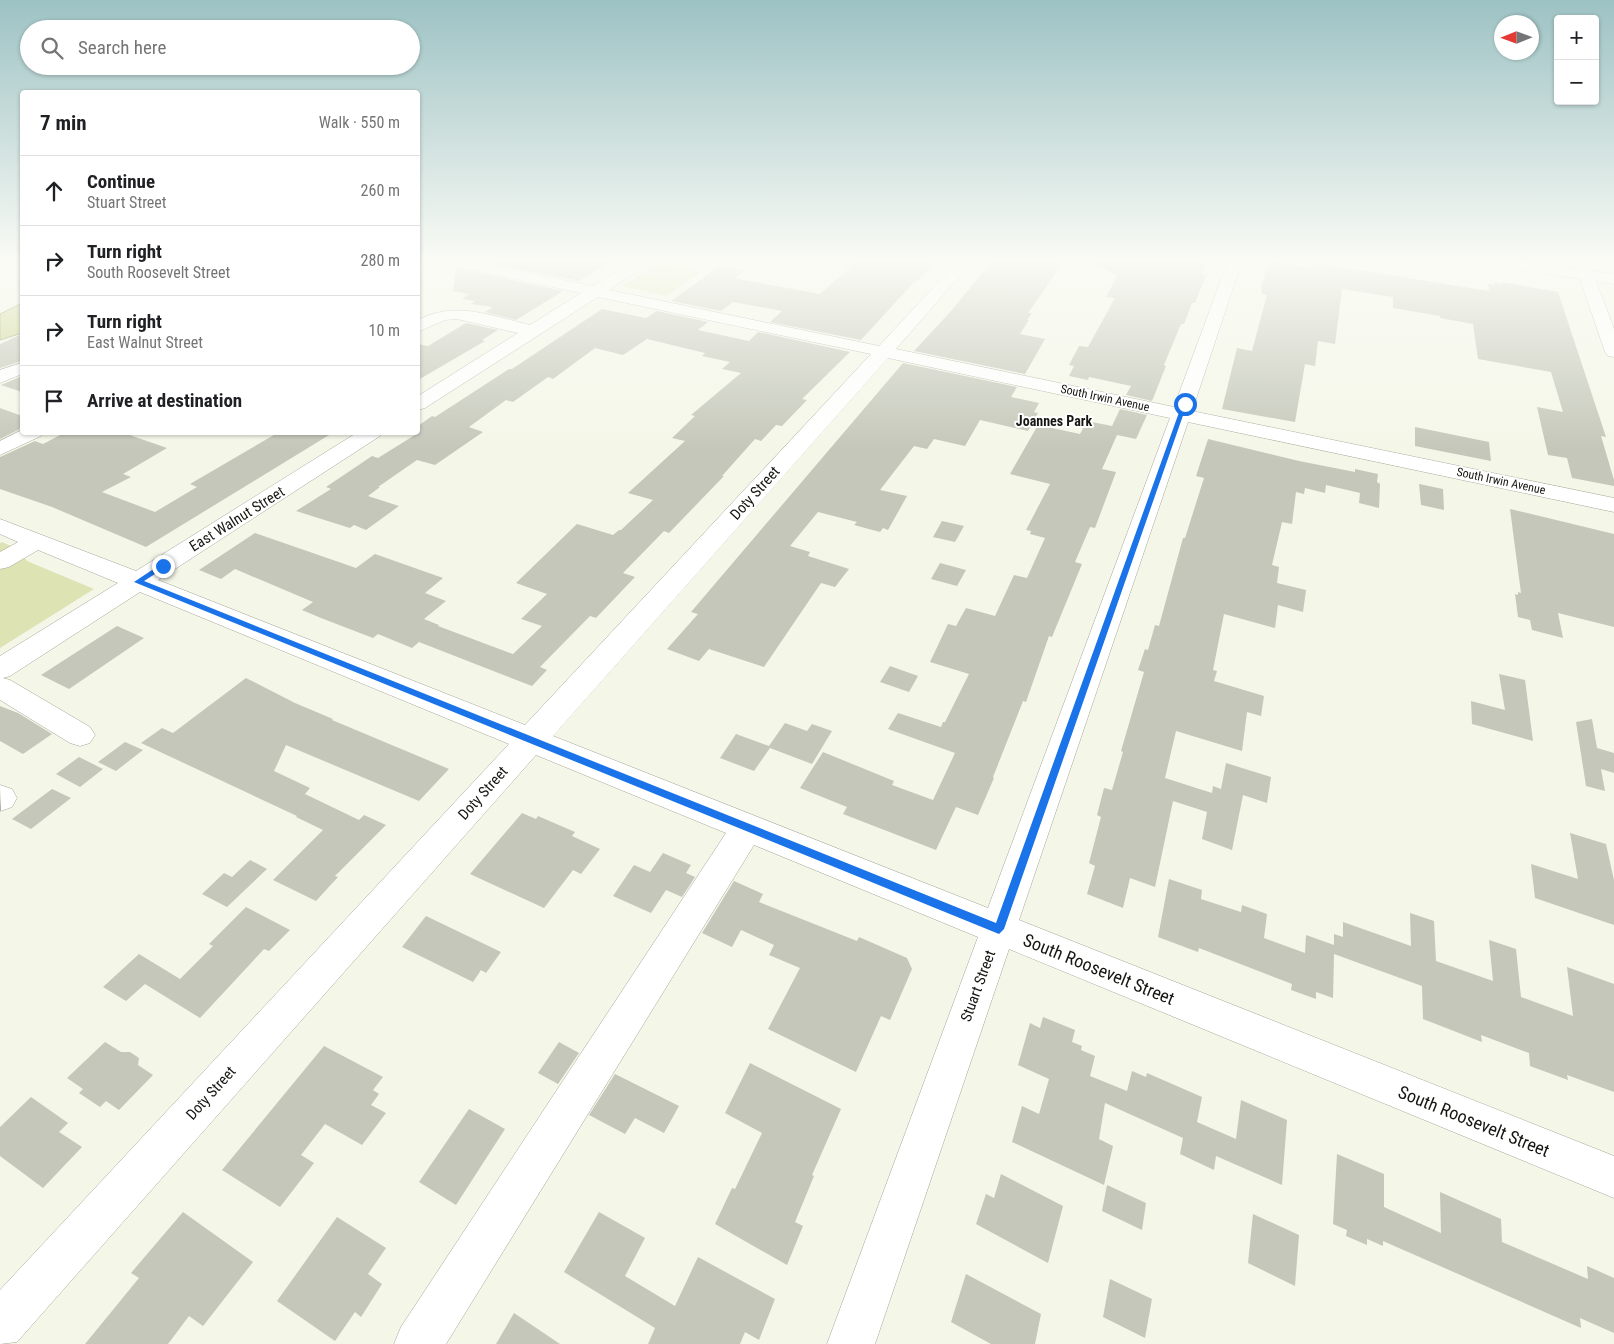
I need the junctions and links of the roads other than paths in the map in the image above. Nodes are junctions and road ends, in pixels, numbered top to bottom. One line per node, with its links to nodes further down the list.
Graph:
1 (503, 324): 7 (street)
2 (543, 324): 7 (street)
3 (749, 324): 8 (street, South Irwin Avenue)
4 (909, 324): 8 (street, Doty Street)
5 (1213, 324): 13 (street, Stuart Street)
6 (1604, 324): 9 (street)
7 (532, 331): 12 (street)
8 (883, 352): 13 (street, South Irwin Avenue); 25 (street, Doty Street)
9 (1614, 352)
10 (20, 369): 11 (street)
11 (0, 377)
12 (420, 403)
13 (1181, 414): 17 (street, South Irwin Avenue); 27 (street, Stuart Street)
14 (28, 435): 16 (street)
15 (368, 435): 21 (street, East Walnut Street)
16 (0, 449)
17 (1614, 505)
18 (0, 526): 19 (street, South Roosevelt Street)
19 (37, 541): 20 (street); 21 (street, South Roosevelt Street)
20 (0, 562)
21 (138, 582): 22 (street, East Walnut Street); 25 (street, South Roosevelt Street)
22 (0, 669)
23 (0, 687): 24 (street)
24 (80, 735)
25 (530, 740): 26 (street, South Roosevelt Street); 29 (street, Doty Street)
26 (747, 828): 27 (street, South Roosevelt Street); 30 (street)
27 (999, 929): 28 (street, South Roosevelt Street); 31 (street, Stuart Street)
28 (1614, 1177)
29 (0, 1325)
30 (418, 1344)
31 (851, 1344)

